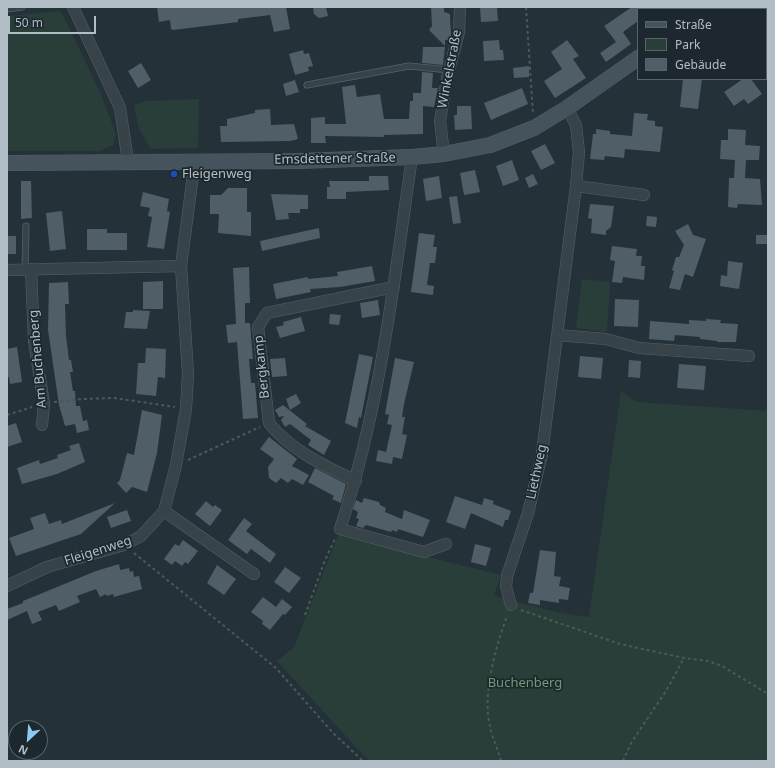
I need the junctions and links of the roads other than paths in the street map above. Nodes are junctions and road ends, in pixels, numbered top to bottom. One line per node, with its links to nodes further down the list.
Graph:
1 (22, 7): 4 (lane)
2 (73, 7): 12 (street)
3 (460, 7): 6 (street, Winkelstraße)
4 (7, 9)
5 (637, 59): 8 (main road, Emsdettener Straße)
6 (449, 70): 7 (lane); 9 (street, Winkelstraße)
7 (307, 85)
8 (567, 108): 9 (main road, Emsdettener Straße); 14 (street, Liethweg)
9 (444, 154): 10 (main road, Emsdettener Straße)
10 (412, 157): 11 (main road, Emsdettener Straße); 20 (street)
11 (194, 160): 12 (main road, Emsdettener Straße); 17 (street, Fleigenweg)
12 (128, 161): 13 (main road, Emsdettener Straße)
13 (7, 163)
14 (576, 186): 15 (street); 21 (street, Liethweg)
15 (644, 195)
16 (26, 226): 19 (lane)
17 (181, 266): 19 (street); 25 (street, Fleigenweg)
18 (7, 270): 19 (street)
19 (28, 270): 23 (street, Am Buchenberg)
20 (394, 287): 24 (street); 24 (street, Bergkamp)
21 (557, 335): 22 (street); 29 (street, Liethweg)
22 (750, 356)
23 (42, 425)
24 (356, 481): 26 (street)
25 (164, 511): 27 (street); 28 (street, Fleigenweg)
26 (446, 544)
27 (254, 574)
28 (7, 586)
29 (511, 605)

